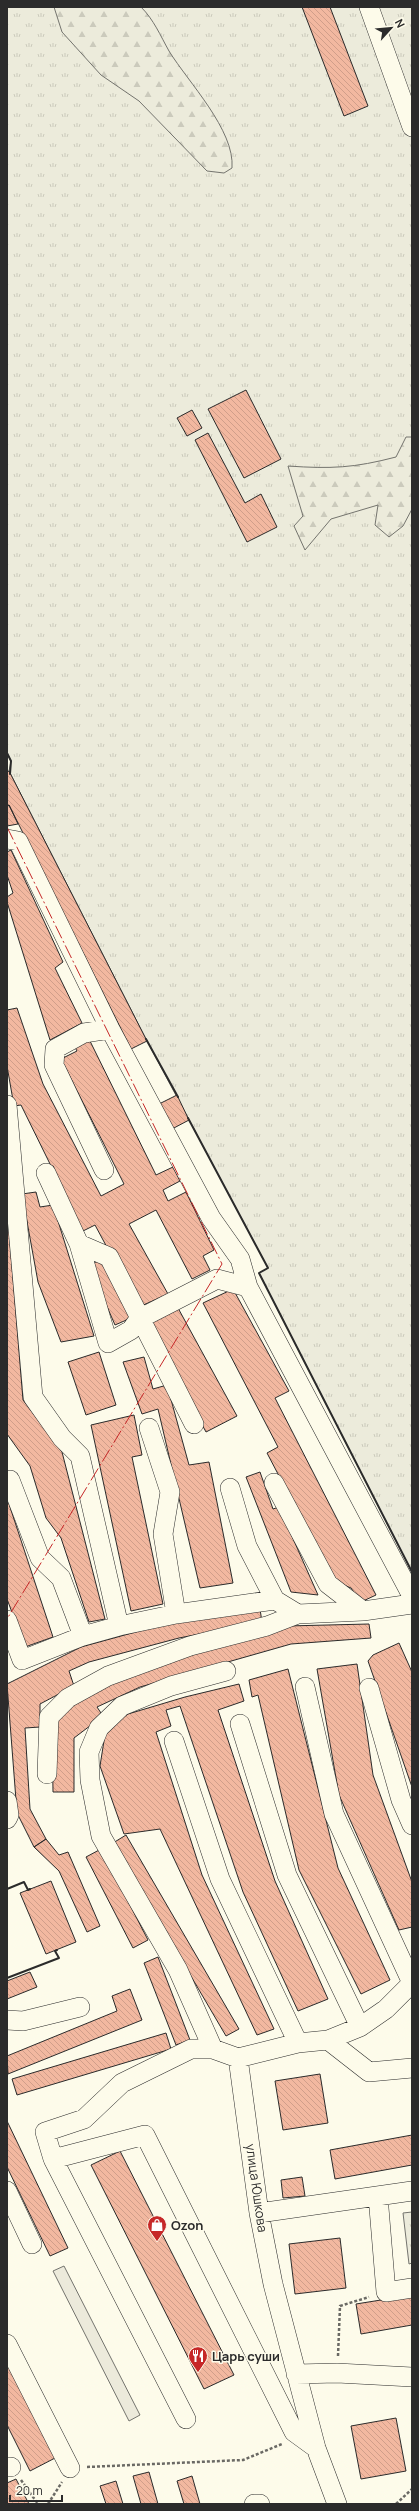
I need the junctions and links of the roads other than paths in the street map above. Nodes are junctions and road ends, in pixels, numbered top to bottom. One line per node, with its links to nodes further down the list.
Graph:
1 (369, 7): 2 (street)
2 (412, 127)
3 (7, 839): 4 (street)
4 (110, 1029): 6 (street); 9 (street)
5 (7, 1105): 23 (street)
6 (104, 1170)
7 (46, 1173): 8 (street)
8 (79, 1244): 10 (street); 10 (street)
9 (248, 1287): 10 (street); 16 (street)
10 (139, 1319): 11 (street)
11 (194, 1424)
12 (149, 1428): 20 (street)
13 (10, 1480): 24 (street)
14 (274, 1483): 19 (street)
15 (230, 1488): 17 (street)
16 (412, 1596)
17 (276, 1600): 20 (street); 21 (street)
18 (412, 1604): 19 (street)
19 (363, 1611): 21 (street)
20 (176, 1614): 23 (street)
21 (298, 1614): 31 (street)
22 (7, 1620): 25 (street)
23 (119, 1626): 24 (street)
24 (83, 1636): 25 (street)
25 (15, 1663)
26 (226, 1671): 41 (street)
27 (305, 1687): 35 (street)
28 (369, 1688): 34 (street)
29 (240, 1724): 38 (street)
30 (174, 1741): 40 (street)
31 (47, 1774)
32 (7, 1801): 33 (street)
33 (7, 1819)
34 (412, 1825)
35 (412, 1983): 38 (street)
36 (80, 2007): 37 (street)
37 (7, 2020)
38 (360, 2027): 39 (street)
39 (328, 2040): 40 (street); 43 (street)
40 (298, 2043): 42 (street)
41 (213, 2048): 42 (street); 44 (street)
42 (238, 2058): 48 (street, улица Юшкова)
43 (412, 2068)
44 (53, 2159): 54 (street); 55 (street)
45 (7, 2191): 49 (street)
46 (412, 2191): 47 (street)
47 (378, 2196): 48 (street); 50 (street)
48 (259, 2212): 52 (street, улица Юшкова)
49 (32, 2244)
50 (412, 2288)
51 (7, 2344): 56 (street)
52 (296, 2374): 53 (street); 55 (street, улица Юшкова)
53 (412, 2377)
54 (186, 2419)
55 (316, 2448): 59 (street, улица Юшкова)
56 (70, 2468)
57 (254, 2504): 58 (street)
58 (260, 2504)
59 (337, 2504)

